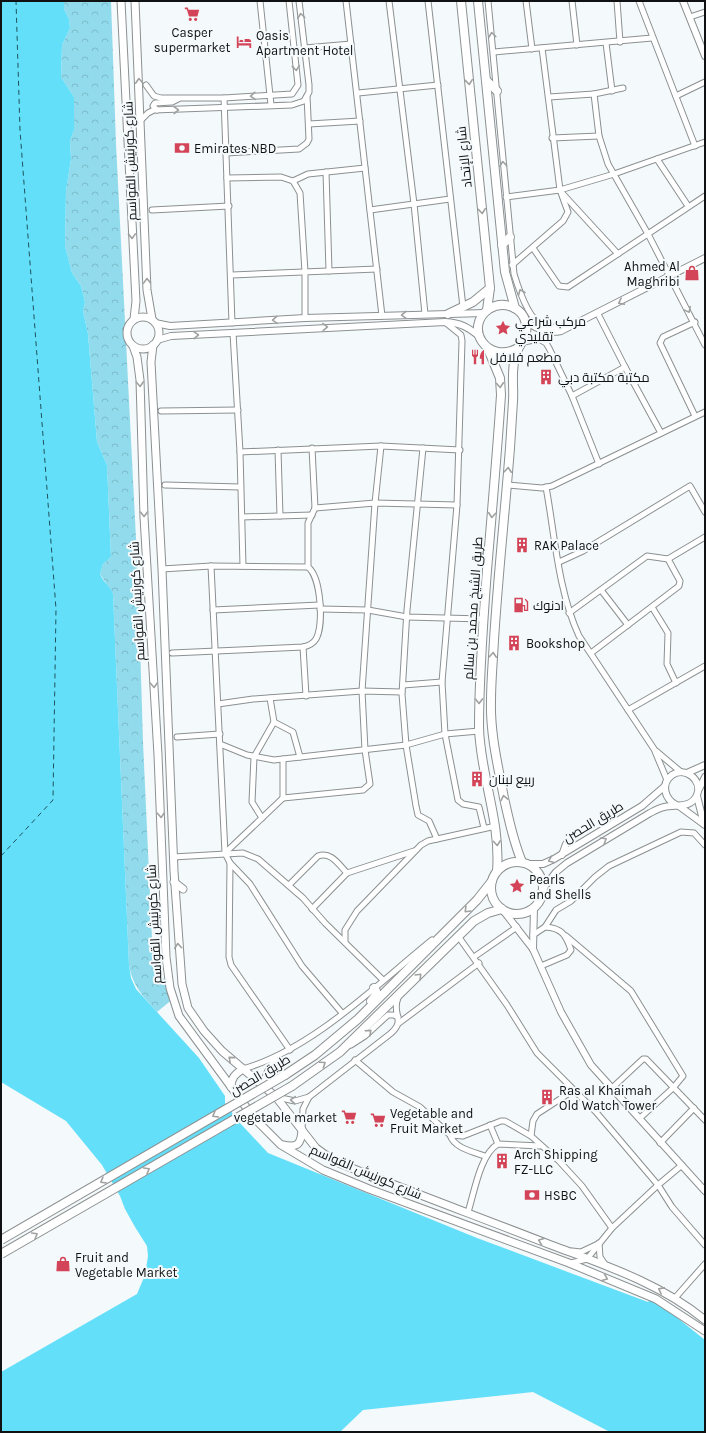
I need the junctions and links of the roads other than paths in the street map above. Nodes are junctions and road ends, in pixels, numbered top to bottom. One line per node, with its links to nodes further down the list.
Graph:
1 (121, 1): 92 (main road, شارع كورنيش القواسم, one-way to 92)
2 (135, 1): 48 (main road, شارع كورنيش القواسم, one-way to 2)
3 (260, 1): 39 (street)
4 (289, 1): 39 (street, one-way to 39)
5 (299, 1): 24 (street, one-way to 5)
6 (346, 1): 22 (street)
7 (389, 1): 34 (street)
8 (428, 1): 32 (street)
9 (461, 1): 83 (main road, شارع الإتحاد, one-way to 83)
10 (478, 1): 29 (main road)
11 (488, 1): 27 (street, one-way to 11)
12 (526, 1): 26 (street)
13 (572, 1): 23 (street)
14 (618, 1): 20 (street)
15 (639, 1): 19 (street)
16 (683, 1): 18 (street)
17 (705, 12): 18 (street)
18 (690, 17): 28 (street)
19 (652, 38): 20 (street); 42 (street)
20 (620, 42): 21 (street)
21 (606, 43): 23 (street); 35 (street)
22 (351, 44): 24 (street); 37 (street)
23 (576, 45): 25 (street)
24 (305, 48): 40 (street)
25 (542, 48): 26 (street); 41 (street)
26 (532, 49): 27 (street)
27 (494, 52): 36 (street)
28 (705, 56)
29 (486, 80): 36 (main road); 73 (main road)
30 (705, 82): 42 (street)
31 (146, 85): 43 (street)
32 (438, 85): 34 (street); 65 (street)
33 (624, 88): 35 (street)
34 (400, 89): 37 (street); 66 (street)
35 (612, 90): 38 (street)
36 (497, 91): 63 (street, one-way to 36)
37 (358, 94): 49 (street)
38 (594, 94): 41 (street); 51 (street)
39 (271, 95): 44 (street, one-way to 44); 45 (street)
40 (307, 96): 45 (street); 50 (street)
41 (549, 96): 52 (street)
42 (676, 96): 54 (street)
43 (178, 98): 44 (street); 47 (street)
44 (224, 98): 46 (street)
45 (271, 105): 46 (street)
46 (224, 108): 47 (street, one-way to 46); 55 (street)
47 (157, 110): 48 (street)
48 (141, 120): 93 (main road, شارع كورنيش القواسم, one-way to 48)
49 (360, 121): 50 (street); 57 (street)
50 (309, 124): 55 (street)
51 (599, 136): 52 (street); 59 (street)
52 (552, 138): 62 (street)
53 (705, 142): 54 (street)
54 (695, 146): 56 (street)
55 (226, 153): 60 (street)
56 (657, 159): 59 (street); 68 (street)
57 (365, 168): 58 (street); 70 (street)
58 (326, 172): 61 (street); 79 (street)
59 (614, 174): 62 (street); 71 (street)
60 (227, 178): 61 (street); 67 (street)
61 (293, 181): 80 (street)
62 (560, 190): 63 (street); 74 (street); 75 (street)
63 (506, 196): 72 (street)
64 (705, 196): 68 (street)
65 (450, 199): 66 (street); 84 (street)
66 (414, 204): 70 (street); 87 (street)
67 (229, 206): 69 (street); 81 (street)
68 (688, 206): 71 (street)
69 (152, 210)
70 (370, 210): 78 (street)
71 (648, 234): 75 (street); 82 (street)
72 (510, 237): 73 (main road); 77 (street)
73 (502, 245): 85 (main road)
74 (533, 248): 75 (street); 77 (street)
75 (618, 254)
76 (705, 258): 82 (street)
77 (512, 265): 98 (street, one-way to 77)
78 (377, 269): 79 (street); 90 (street)
79 (329, 271): 80 (street)
80 (305, 272): 81 (street); 91 (street)
81 (232, 275): 97 (street)
82 (670, 276): 89 (street, one-way to 89); 96 (street, one-way to 96)
83 (490, 288): 84 (main road); 86 (main road, شارع الإتحاد)
84 (463, 307): 88 (main road)
85 (515, 308): 86 (main road); 95 (main road)
86 (486, 312): 88 (street); 100 (main road)
87 (425, 314): 88 (street); 90 (street, one-way to 90)
88 (448, 314)
89 (598, 314): 98 (street); 107 (street)
90 (382, 316): 91 (street)
91 (305, 318): 97 (street, one-way to 97)
92 (134, 320): 93 (main road); 104 (main road)
93 (154, 321): 97 (street); 102 (main road)
94 (446, 322): 99 (street, one-way to 94); 100 (street); 118 (street)
95 (526, 322): 98 (street); 101 (main road)
96 (695, 322): 103 (street); 112 (street)
97 (232, 323)
98 (569, 328)
99 (233, 333): 102 (street, one-way to 99); 109 (street)
100 (480, 337): 106 (main road)
101 (524, 342): 105 (main road); 108 (street)
102 (155, 343): 104 (main road); 139 (main road, شارع كورنيش القواسم)
103 (705, 344)
104 (133, 346): 230 (main road, شارع كورنيش القواسم, one-way to 230)
105 (518, 348): 106 (main road); 121 (main road, طريق الشيخ محمد بن سالم, one-way to 105)
106 (488, 349): 148 (main road, طريق الشيخ محمد بن سالم, one-way to 148)
107 (625, 367): 108 (street); 113 (street)
108 (572, 396): 120 (street)
109 (238, 410): 110 (street); 119 (street)
110 (161, 411)
111 (705, 412): 112 (street)
112 (696, 416): 113 (street)
113 (661, 433): 120 (street)
114 (381, 446): 115 (street); 116 (street); 125 (street)
115 (312, 448): 117 (street); 128 (street)
116 (423, 448): 118 (street); 126 (street)
117 (278, 450): 119 (street); 131 (street)
118 (460, 450): 127 (street)
119 (240, 452): 123 (street)
120 (599, 464): 124 (street)
121 (507, 485): 124 (street); 195 (main road, طريق الشيخ محمد بن سالم, one-way to 121)
122 (165, 486): 123 (street)
123 (240, 487): 132 (street)
124 (546, 487): 135 (street)
125 (376, 503): 126 (street); 128 (street); 144 (street)
126 (418, 505): 127 (street); 146 (street)
127 (457, 505): 147 (street)
128 (315, 508): 130 (street)
129 (705, 512): 135 (street)
130 (312, 515): 131 (street); 138 (street)
131 (280, 516): 132 (street)
132 (242, 517): 137 (street)
133 (705, 537): 134 (street)
134 (668, 559): 140 (street); 142 (street)
135 (559, 562): 145 (street)
136 (211, 566): 137 (street); 139 (street); 143 (street)
137 (243, 566): 138 (street)
138 (308, 567): 141 (street)
139 (162, 570): 193 (main road, شارع كورنيش القواسم)
140 (601, 590): 145 (street); 149 (street)
141 (320, 607): 143 (street); 144 (street); 150 (street)
142 (652, 607): 149 (street); 156 (street)
143 (213, 610): 151 (street)
144 (368, 610): 146 (street); 158 (street)
145 (569, 613): 153 (street)
146 (407, 617): 147 (street); 157 (street)
147 (449, 618): 148 (street); 155 (street)
148 (483, 619): 165 (main road, طريق الشيخ محمد بن سالم, one-way to 165)
149 (628, 625): 153 (street)
150 (303, 648): 151 (street); 160 (street)
151 (216, 651): 152 (street); 162 (street)
152 (172, 653)
153 (591, 653): 163 (street)
154 (705, 666): 156 (street)
155 (442, 682): 157 (street); 167 (street)
156 (676, 683): 163 (street)
157 (403, 684): 159 (street)
158 (362, 692): 159 (street); 160 (street); 172 (street)
159 (402, 692): 170 (street)
160 (306, 696): 161 (street)
161 (270, 698): 162 (street); 164 (street)
162 (218, 704): 166 (street)
163 (628, 710): 171 (street)
164 (274, 722): 173 (street); 174 (street)
165 (479, 731): 167 (street); 185 (main road, طريق الشيخ محمد بن سالم)
166 (220, 734): 168 (street); 169 (street)
167 (445, 734): 170 (street); 186 (street)
168 (178, 737)
169 (220, 744): 173 (street); 191 (street)
170 (406, 744): 172 (street); 187 (street)
171 (654, 749): 177 (street); 179 (street)
172 (365, 750): 174 (street); 181 (street)
173 (254, 757): 175 (street); 183 (street)
174 (300, 757): 175 (street)
175 (283, 759): 181 (street)
176 (705, 765): 177 (street)
177 (684, 772): 179 (street); 180 (street)
178 (705, 777): 180 (street)
179 (666, 783): 182 (street); 192 (street, طريق الحصن)
180 (697, 793): 182 (street); 184 (street)
181 (283, 798): 183 (street)
182 (677, 805): 184 (street); 202 (street, طريق الحصن, one-way to 182)
183 (262, 818): 191 (street)
184 (705, 825)
185 (496, 826): 186 (street); 196 (main road, طريق الشيخ محمد بن سالم, one-way to 196)
186 (484, 828): 187 (street)
187 (437, 839): 190 (street)
188 (566, 844): 192 (street)
189 (705, 845): 208 (street)
190 (415, 851): 197 (street); 212 (street)
191 (225, 853): 193 (street); 194 (street); 200 (street)
192 (562, 855): 195 (street, طريق الحصن, one-way to 195)
193 (173, 857): 199 (main road, شارع كورنيش القواسم)
194 (230, 863): 220 (street); 223 (street)
195 (524, 863): 196 (main road); 202 (main road)
196 (497, 871): 198 (main road)
197 (347, 873): 200 (street); 204 (street)
198 (492, 881): 205 (main road); 206 (main road, طريق الحصن, one-way to 206)
199 (174, 882): 201 (main road); 227 (main road, شارع كورنيش القواسم, one-way to 199)
200 (289, 885): 204 (street)
201 (183, 889)
202 (542, 890): 203 (main road)
203 (534, 907): 205 (main road); 209 (street)
204 (312, 909): 212 (street)
205 (502, 909): 207 (street); 210 (main road, طريق الحصن)
206 (457, 920): 217 (street); 228 (main road, طريق الحصن)
207 (517, 927): 213 (street); 214 (street)
208 (545, 927): 209 (street); 211 (street)
209 (533, 935): 213 (street)
210 (458, 936): 214 (street); 219 (main road, طريق الحصن, one-way to 210)
211 (566, 936): 216 (street); 232 (street)
212 (345, 942): 217 (street)
213 (533, 949): 216 (street)
214 (474, 957): 215 (street)
215 (479, 963): 222 (street); 233 (street)
216 (541, 966): 231 (street)
217 (383, 980): 218 (street)
218 (374, 988): 220 (street); 228 (main road)
219 (399, 995): 221 (street); 224 (main road, طريق الحصن)
220 (342, 1013): 223 (street)
221 (398, 1017): 222 (street); 224 (street, one-way to 221)
222 (399, 1023): 226 (street)
223 (290, 1050): 225 (street)
224 (340, 1052): 257 (main road, طريق الحصن, one-way to 224, bridge)
225 (277, 1057): 227 (street); 229 (street)
226 (355, 1060): 235 (street); 241 (street)
227 (243, 1069): 229 (main road, شارع كورنيش القواسم); 230 (main road)
228 (285, 1075): 253 (main road, طريق الحصن, one-way to 253, bridge)
229 (262, 1084): 234 (main road, شارع كورنيش القواسم)
230 (231, 1087): 245 (main road, شارع كورنيش القواسم)
231 (612, 1088): 232 (street); 237 (street)
232 (673, 1088): 236 (street); 237 (street)
233 (574, 1090): 242 (street); 249 (street)
234 (276, 1097): 235 (street, one-way to 234); 240 (main road, شارع كورنيش القواسم)
235 (309, 1097): 240 (street)
236 (694, 1108): 238 (street); 243 (street)
237 (640, 1118): 243 (street)
238 (705, 1120)
239 (490, 1125): 241 (street); 242 (street); 244 (street)
240 (302, 1130): 245 (main road); 251 (main road, شارع كورنيش القواسم)
241 (450, 1135): 247 (street)
242 (531, 1136): 246 (street)
243 (660, 1142): 248 (street)
244 (498, 1144): 246 (street); 247 (street)
245 (281, 1145): 259 (main road, شارع كورنيش القواسم)
246 (540, 1146): 252 (street)
247 (485, 1156): 251 (street)
248 (682, 1165): 249 (street); 250 (street)
249 (658, 1185): 252 (street); 255 (street)
250 (705, 1191)
251 (468, 1212): 256 (main road, شارع كورنيش القواسم, one-way to 251)
252 (612, 1228): 254 (street)
253 (1, 1240)
254 (599, 1243): 256 (street); 258 (street); 261 (street)
255 (705, 1245)
256 (570, 1251): 258 (main road, شارع كورنيش القواسم)
257 (1, 1254)
258 (587, 1259): 259 (street); 261 (main road, شارع كورنيش القواسم)
259 (569, 1264): 264 (main road, شارع كورنيش القواسم, one-way to 264)
260 (705, 1264): 262 (street)
261 (606, 1267): 262 (main road, شارع كورنيش القواسم, one-way to 261)
262 (676, 1298): 263 (main road, شارع كورنيش القواسم)
263 (705, 1320)
264 (705, 1331)

